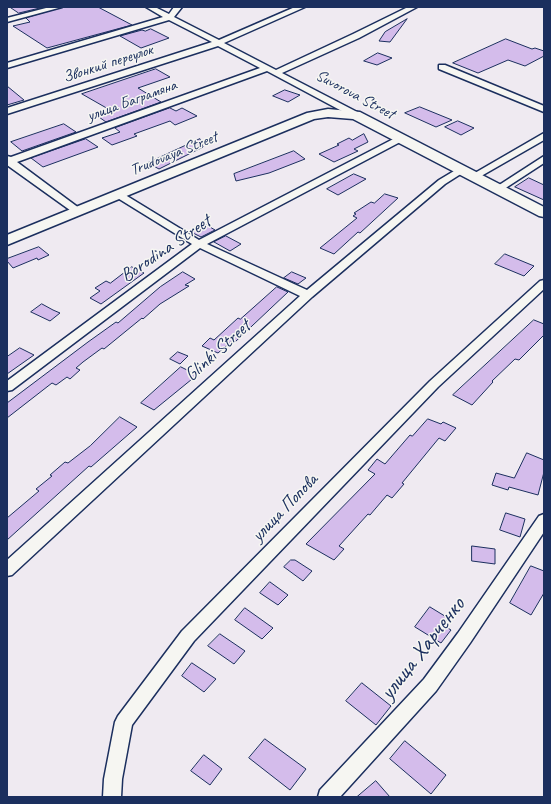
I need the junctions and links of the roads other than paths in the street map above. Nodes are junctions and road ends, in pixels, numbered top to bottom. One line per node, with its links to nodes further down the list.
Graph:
1 (58, 7): 7 (street)
2 (150, 7): 6 (street, Suvorova Street)
3 (178, 7): 6 (street)
4 (301, 7): 8 (street, Звонкий переулок)
5 (413, 7): 12 (street)
6 (170, 17): 8 (street, Suvorova Street); 9 (street)
7 (7, 20)
8 (218, 43): 11 (street, Suvorova Street); 14 (street, Звонкий переулок)
9 (7, 66)
10 (442, 67): 13 (street)
11 (268, 68): 12 (street, Suvorova Street); 19 (street, улица Баграмяна)
12 (277, 72): 15 (street, Suvorova Street)
13 (544, 109)
14 (7, 111)
15 (356, 115): 17 (main road, Suvorova Street); 22 (main road, Trudovaya Street)
16 (544, 136): 18 (street)
17 (401, 138): 20 (main road, Suvorova Street); 26 (street, Borodina Street)
18 (536, 159): 20 (street, Glinki Street); 21 (street)
19 (8, 161): 23 (street)
20 (468, 173): 21 (main road, Suvorova Street); 28 (street, Glinki Street)
21 (498, 189): 24 (main road, Suvorova Street)
22 (119, 195): 23 (main road, Trudovaya Street); 26 (street)
23 (78, 211): 25 (main road, Trudovaya Street)
24 (544, 213)
25 (7, 240)
26 (199, 244): 28 (street); 29 (street, Borodina Street)
27 (544, 283): 32 (street, улица Попова)
28 (308, 295): 31 (street, Glinki Street)
29 (7, 387)
30 (544, 520): 33 (street, улица Харченко)
31 (7, 570)
32 (112, 797)
33 (327, 797)

